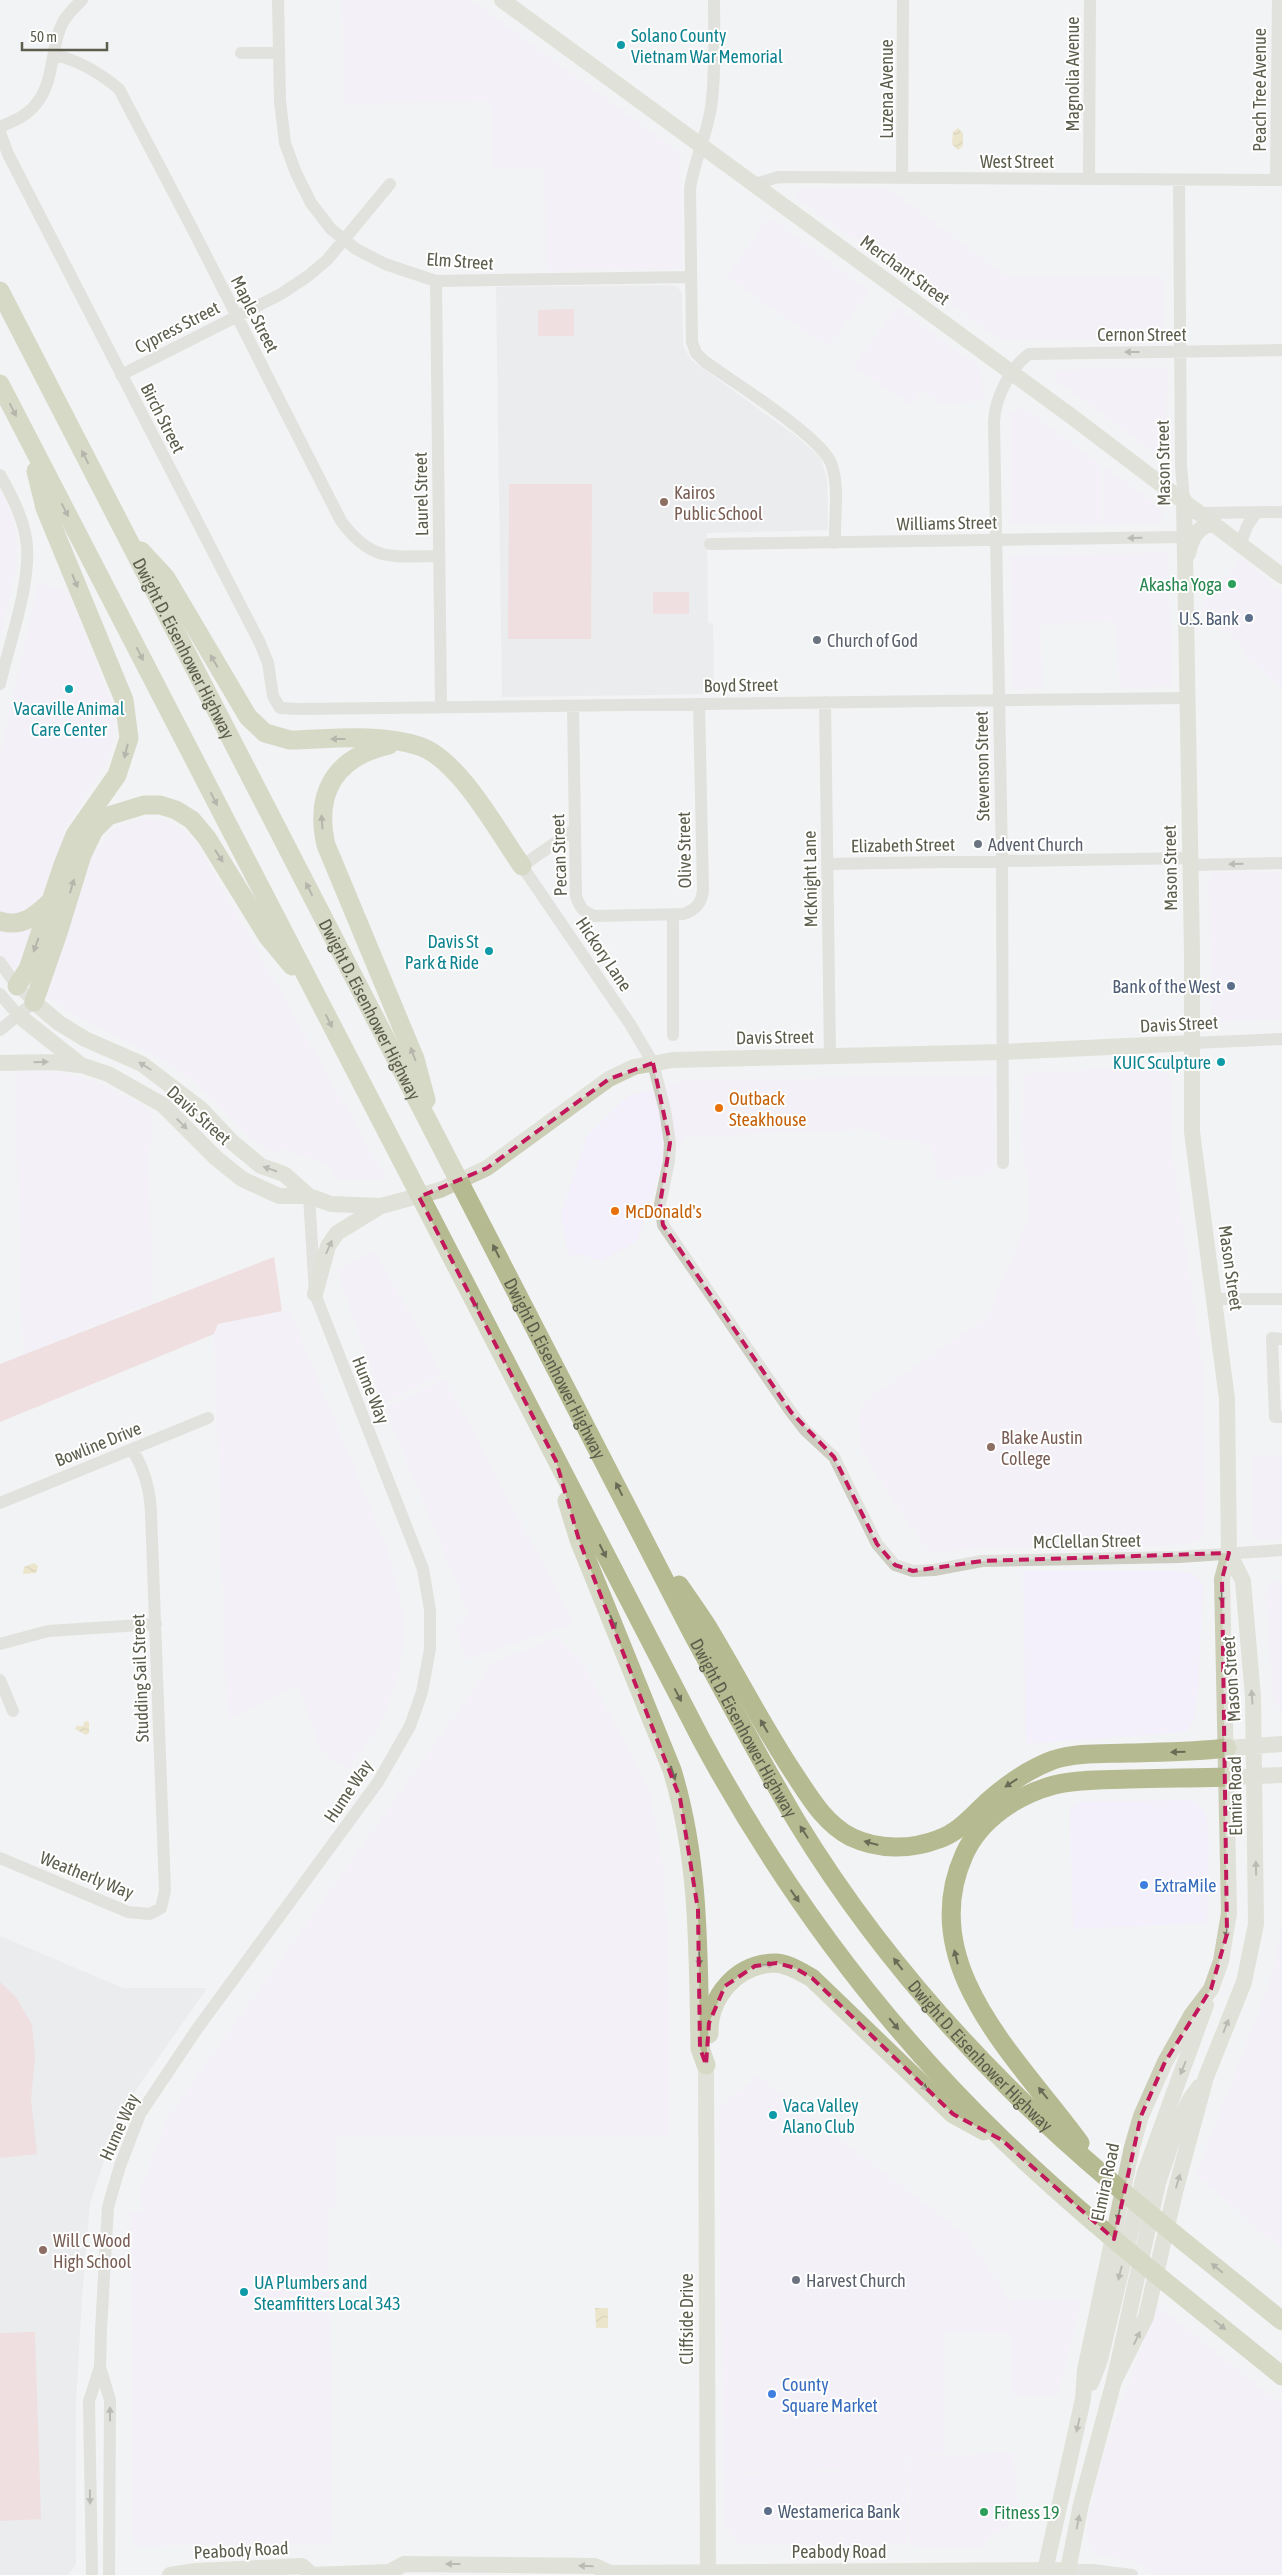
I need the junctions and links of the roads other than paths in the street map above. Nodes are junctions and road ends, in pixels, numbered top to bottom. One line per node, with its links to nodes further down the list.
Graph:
1 (82, 0): 10 (street)
2 (278, 0): 8 (street, Elm Street)
3 (502, 0): 13 (main road, Merchant Street)
4 (714, 0): 13 (street)
5 (903, 0): 14 (street, Luzena Avenue)
6 (1090, 0): 15 (street, Magnolia Avenue)
7 (1278, 0): 17 (street, Peach Tree Avenue)
8 (279, 52): 9 (street); 20 (street, Elm Street)
9 (242, 53)
10 (55, 55): 11 (street); 24 (street, Maple Street)
11 (0, 127)
12 (0, 132): 28 (street, Birch Street)
13 (700, 145): 19 (main road, Merchant Street); 21 (street)
14 (902, 178): 15 (street, West Street); 19 (street, West Street)
15 (1089, 178): 16 (street, West Street)
16 (1179, 180): 17 (street, West Street); 26 (street, Mason Street)
17 (1279, 180)
18 (390, 184): 20 (street, Cypress Street)
19 (752, 185): 27 (main road, Merchant Street)
20 (344, 239): 22 (street, Elm Street); 24 (street, Cypress Street)
21 (691, 277): 22 (street, Elm Street); 40 (street)
22 (436, 281): 43 (street, Laurel Street)
23 (0, 291): 37 (highway, Dwight D. Eisenhower Highway, one-way to 23)
24 (236, 317): 28 (street, Cypress Street); 43 (street, Maple Street)
25 (1282, 350): 26 (street, Cernon Street)
26 (1181, 352): 27 (street, Cernon Street, one-way to 27); 33 (street, Mason Street)
27 (1013, 374): 33 (main road, Merchant Street); 39 (street, Stevenson Street)
28 (122, 376): 53 (street, Birch Street)
29 (0, 384): 30 (highway, one-way to 30)
30 (26, 436): 61 (highway, one-way to 61); 66 (highway, one-way to 66)
31 (0, 475): 32 (street)
32 (5, 492): 46 (street)
33 (1184, 500): 36 (main road, Merchant Street); 38 (main road, Mason Street)
34 (1282, 512): 35 (street)
35 (1256, 513): 36 (street); 41 (street)
36 (1208, 518): 41 (main road, Merchant Street); 44 (main road)
37 (124, 531): 54 (highway, one-way to 37); 79 (highway, Dwight D. Eisenhower Highway, one-way to 37)
38 (1184, 537): 39 (street, Williams Street, one-way to 39); 44 (main road, Mason Street)
39 (996, 540): 40 (street, Williams Street); 48 (street, Stevenson Street)
40 (835, 542): 42 (street, Williams Street)
41 (1241, 543): 45 (main road, Merchant Street)
42 (710, 544)
43 (439, 556): 51 (street, Laurel Street)
44 (1185, 564): 47 (main road, Mason Street)
45 (1282, 576)
46 (0, 684)
47 (1187, 698): 48 (street, Boyd Street); 57 (main road, Mason Street)
48 (998, 699): 49 (street, Boyd Street); 56 (street, Stevenson Street)
49 (825, 702): 50 (street, Boyd Street); 59 (street, McKnight Lane)
50 (699, 704): 52 (street, Boyd Street); 62 (street, Olive Street)
51 (441, 706): 52 (street, Boyd Street); 53 (street, Boyd Street)
52 (574, 706): 55 (street, Pecan Street)
53 (296, 709)
54 (404, 742): 60 (highway); 79 (highway, one-way to 54)
55 (575, 829): 60 (street); 62 (street, Pecan Street)
56 (1002, 861): 57 (street, Elizabeth Street); 59 (street, Elizabeth Street); 74 (street, Stevenson Street)
57 (1190, 861): 58 (street, Elizabeth Street, one-way to 57); 73 (main road, Mason Street)
58 (1282, 863)
59 (827, 864): 75 (street, McKnight Lane)
60 (522, 866): 77 (street, Hickory Lane)
61 (50, 902): 63 (highway); 65 (highway, one-way to 65)
62 (673, 914): 71 (street, Olive Street)
63 (0, 921)
64 (0, 962): 65 (street)
65 (17, 986): 67 (street, Davis Street); 68 (street, Davis Street)
66 (312, 988): 68 (highway, one-way to 66); 90 (highway, one-way to 90)
67 (1, 1000): 69 (street, Davis Street)
68 (34, 1002): 69 (street); 81 (main road, Davis Street, one-way to 68)
69 (18, 1015): 70 (street); 78 (main road, Davis Street)
70 (0, 1030)
71 (673, 1035)
72 (1282, 1039): 73 (street, Davis Street)
73 (1192, 1043): 74 (main road, Davis Street); 84 (main road, Mason Street)
74 (1002, 1052): 75 (main road, Davis Street); 80 (street, Stevenson Street)
75 (830, 1056): 77 (main road, Davis Street)
76 (0, 1063): 78 (main road, one-way to 78)
77 (653, 1064): 82 (main road, Davis Street); 95 (street, Hickory Lane)
78 (81, 1065): 81 (main road, Davis Street, one-way to 81)
79 (435, 1135): 92 (highway, Dwight D. Eisenhower Highway, one-way to 79)
80 (1003, 1163)
81 (309, 1196): 82 (main road, Davis Street); 83 (street, Hume Way)
82 (381, 1206): 83 (main road, one-way to 82)
83 (314, 1294): 113 (street, Hume Way)
84 (1215, 1299): 85 (street); 94 (main road, Mason Street)
85 (1282, 1299)
86 (1282, 1339): 87 (street)
87 (1282, 1417)
88 (208, 1418): 89 (street, Bowline Drive)
89 (132, 1450): 91 (street, Bowline Drive); 96 (street, Studding Sail Street)
90 (556, 1461): 109 (highway, one-way to 109); 110 (highway, one-way to 110)
91 (0, 1503)
92 (634, 1518): 102 (highway, one-way to 92); 111 (highway, Dwight D. Eisenhower Highway, one-way to 92)
93 (1282, 1550): 94 (street, McClellan Street)
94 (1230, 1553): 95 (street, McClellan Street); 101 (main road, Mason Street, one-way to 94); 102 (main road, Mason Street, one-way to 102)
95 (895, 1565)
96 (156, 1624): 97 (street); 107 (street, Studding Sail Street)
97 (0, 1644)
98 (0, 1680): 99 (street)
99 (12, 1711)
100 (1282, 1744): 101 (main road)
101 (1254, 1746): 102 (main road); 104 (main road, Elmira Road)
102 (1227, 1748): 105 (main road, Elmira Road)
103 (1282, 1775): 104 (main road)
104 (1255, 1776): 105 (main road); 118 (main road, Elmira Road, one-way to 104)
105 (1228, 1777): 108 (main road, Elmira Road, one-way to 108); 111 (highway, one-way to 105)
106 (0, 1858): 107 (street, Weatherly Way)
107 (161, 1908)
108 (1211, 1989): 115 (main road, Elmira Road, one-way to 115); 115 (main road, Elmira Road, one-way to 115)
109 (706, 2065): 110 (highway, one-way to 110); 117 (main road, Cliffside Drive)
110 (1002, 2140): 114 (highway, one-way to 114)
111 (1102, 2175): 112 (highway, Dwight D. Eisenhower Highway, one-way to 111)
112 (1282, 2321)
113 (100, 2367): 122 (street, Hume Way, one-way to 122); 123 (street, Hume Way, one-way to 113)
114 (1282, 2376)
115 (1084, 2399): 119 (main road, Elmira Road, one-way to 119)
116 (502, 2570): 120 (main road, Peabody Road, one-way to 120); 121 (main road, Peabody Road, one-way to 116)
117 (708, 2572): 119 (main road, Peabody Road); 121 (main road, Peabody Road)
118 (1068, 2572): 119 (main road, Peabody Road); 126 (street)
119 (1044, 2573)
120 (391, 2574): 125 (main road, Peabody Road)
121 (608, 2574)
122 (92, 2575)
123 (109, 2575)
124 (170, 2575): 125 (main road, Peabody Road)
125 (312, 2575)
126 (1132, 2575)

